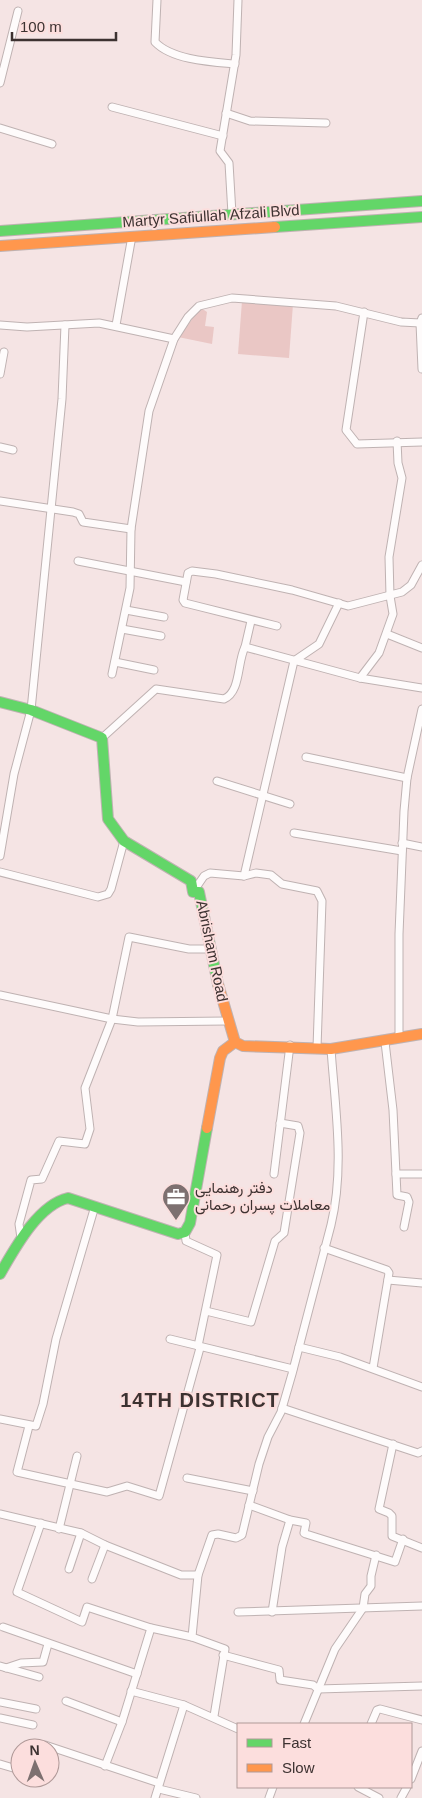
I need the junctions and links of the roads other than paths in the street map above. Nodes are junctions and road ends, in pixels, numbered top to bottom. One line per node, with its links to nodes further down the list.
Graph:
1 (157, 0): 4 (street)
2 (238, 0): 4 (street)
3 (18, 11): 5 (street)
4 (235, 64): 7 (street)
5 (0, 83)
6 (112, 107): 10 (street)
7 (226, 113): 8 (street); 10 (street)
8 (326, 123)
9 (0, 128): 11 (street)
10 (223, 136): 13 (street)
11 (52, 144)
12 (422, 201): 13 (main road, Martyr Safiullah Afzali Blvd)
13 (232, 214): 15 (main road, Martyr Safiullah Afzali Blvd)
14 (422, 217): 17 (main road, Martyr Safiullah Afzali Blvd)
15 (178, 218): 16 (main road, Martyr Safiullah Afzali Blvd); 17 (main road)
16 (0, 231)
17 (179, 233): 18 (main road, Martyr Safiullah Afzali Blvd)
18 (132, 236): 19 (main road, Martyr Safiullah Afzali Blvd); 24 (street)
19 (0, 246)
20 (364, 312): 21 (street); 25 (street); 29 (street)
21 (421, 320): 27 (street)
22 (65, 324): 23 (street); 24 (street); 34 (street)
23 (0, 325)
24 (116, 325): 25 (street)
25 (174, 339): 35 (street)
26 (4, 352): 28 (street)
27 (422, 369)
28 (0, 374)
29 (396, 441): 30 (street); 40 (street)
30 (422, 442)
31 (0, 447): 32 (street)
32 (13, 450)
33 (0, 501): 34 (street)
34 (51, 510): 35 (street); 59 (street)
35 (131, 528): 38 (street)
36 (78, 561): 38 (street)
37 (422, 565): 40 (street)
38 (131, 570): 39 (street); 42 (street)
39 (186, 582): 41 (street); 44 (street)
40 (390, 596): 41 (street); 47 (street)
41 (339, 603): 51 (street)
42 (126, 610): 43 (street); 46 (street)
43 (164, 617)
44 (251, 620): 45 (street); 49 (street)
45 (277, 626)
46 (122, 630): 48 (street); 52 (street)
47 (387, 634): 50 (street); 55 (street)
48 (161, 636)
49 (245, 648): 51 (street); 60 (street)
50 (422, 648)
51 (294, 661): 55 (street); 64 (street)
52 (115, 662): 53 (street); 54 (street)
53 (154, 670)
54 (112, 674)
55 (360, 678): 56 (street)
56 (422, 688)
57 (0, 702): 59 (main road)
58 (422, 709): 62 (street)
59 (31, 710): 60 (main road); 71 (street)
60 (102, 738): 67 (main road, Abrisham Road)
61 (306, 757): 62 (street)
62 (407, 778): 68 (street)
63 (217, 781): 64 (street)
64 (262, 797): 65 (street); 73 (street)
65 (290, 804)
66 (294, 833): 70 (street)
67 (124, 841): 72 (street); 74 (main road, Abrisham Road)
68 (402, 843): 69 (street); 70 (street)
69 (422, 847)
70 (402, 851): 80 (street)
71 (0, 856)
72 (0, 872)
73 (244, 876): 74 (street); 84 (street)
74 (193, 892): 75 (main road, Abrisham Road)
75 (210, 949): 77 (street); 78 (main road, Abrisham Road)
76 (0, 995): 77 (street)
77 (112, 1019): 78 (street); 93 (street)
78 (227, 1021): 81 (main road, Abrisham Road)
79 (422, 1034): 80 (main road)
80 (399, 1038): 82 (main road)
81 (234, 1042): 83 (main road); 92 (main road)
82 (384, 1042): 85 (main road); 88 (street)
83 (290, 1045): 84 (main road); 86 (street)
84 (317, 1048): 85 (main road)
85 (331, 1048): 94 (street)
86 (280, 1123): 87 (street); 98 (street)
87 (274, 1174)
88 (396, 1174): 89 (street); 91 (street)
89 (422, 1174)
90 (95, 1206): 92 (main road); 93 (main road); 107 (street)
91 (404, 1227)
92 (185, 1232): 98 (street)
93 (22, 1238): 95 (main road)
94 (324, 1248): 96 (street); 101 (street)
95 (0, 1274)
96 (388, 1280): 97 (street); 102 (street)
97 (422, 1283)
98 (206, 1310): 100 (street)
99 (170, 1339): 100 (street)
100 (199, 1347): 103 (street); 112 (street)
101 (299, 1347): 102 (street); 103 (street)
102 (373, 1368): 104 (street)
103 (293, 1370): 105 (street)
104 (422, 1386)
105 (282, 1408): 108 (street); 113 (street)
106 (0, 1420): 107 (street)
107 (29, 1426): 112 (street)
108 (393, 1444): 109 (street); 120 (street)
109 (422, 1451)
110 (77, 1456): 112 (street)
111 (187, 1478): 113 (street)
112 (72, 1484): 118 (street)
113 (254, 1491): 114 (street)
114 (249, 1505): 116 (street); 125 (street)
115 (0, 1515): 117 (street)
116 (290, 1520): 123 (street); 130 (street)
117 (41, 1523): 118 (street); 132 (street)
118 (59, 1529): 119 (street)
119 (81, 1533): 121 (street); 124 (street)
120 (403, 1540): 122 (street); 123 (street)
121 (106, 1545): 125 (street); 126 (street)
122 (422, 1548)
123 (376, 1555): 128 (street)
124 (69, 1569)
125 (198, 1575): 133 (street)
126 (92, 1579)
127 (422, 1606): 128 (street)
128 (362, 1608): 130 (street); 140 (street)
129 (238, 1612): 130 (street)
130 (272, 1612)
131 (3, 1627): 134 (street)
132 (152, 1628): 133 (street); 137 (street)
133 (192, 1637): 135 (street)
134 (48, 1644): 136 (street); 137 (street)
135 (223, 1654): 140 (street); 146 (street)
136 (3, 1667): 138 (street)
137 (137, 1674): 141 (street)
138 (39, 1677)
139 (422, 1686): 140 (street)
140 (318, 1689): 150 (street)
141 (131, 1691): 144 (street); 149 (street)
142 (66, 1701): 149 (street)
143 (0, 1702): 145 (street)
144 (184, 1705): 146 (street); 159 (street)
145 (36, 1709)
146 (214, 1716): 153 (street)
147 (0, 1718): 152 (street)
148 (422, 1720): 151 (street)
149 (122, 1722): 157 (street)
150 (304, 1723)
151 (371, 1723)
152 (33, 1725)
153 (237, 1728)
154 (60, 1750): 157 (street)
155 (422, 1751): 156 (street)
156 (420, 1764): 158 (street)
157 (105, 1766): 159 (street)
158 (412, 1777)
159 (159, 1786): 161 (street); 162 (street)
160 (360, 1788): 163 (street)
161 (156, 1798)
162 (196, 1798)
163 (379, 1798)

